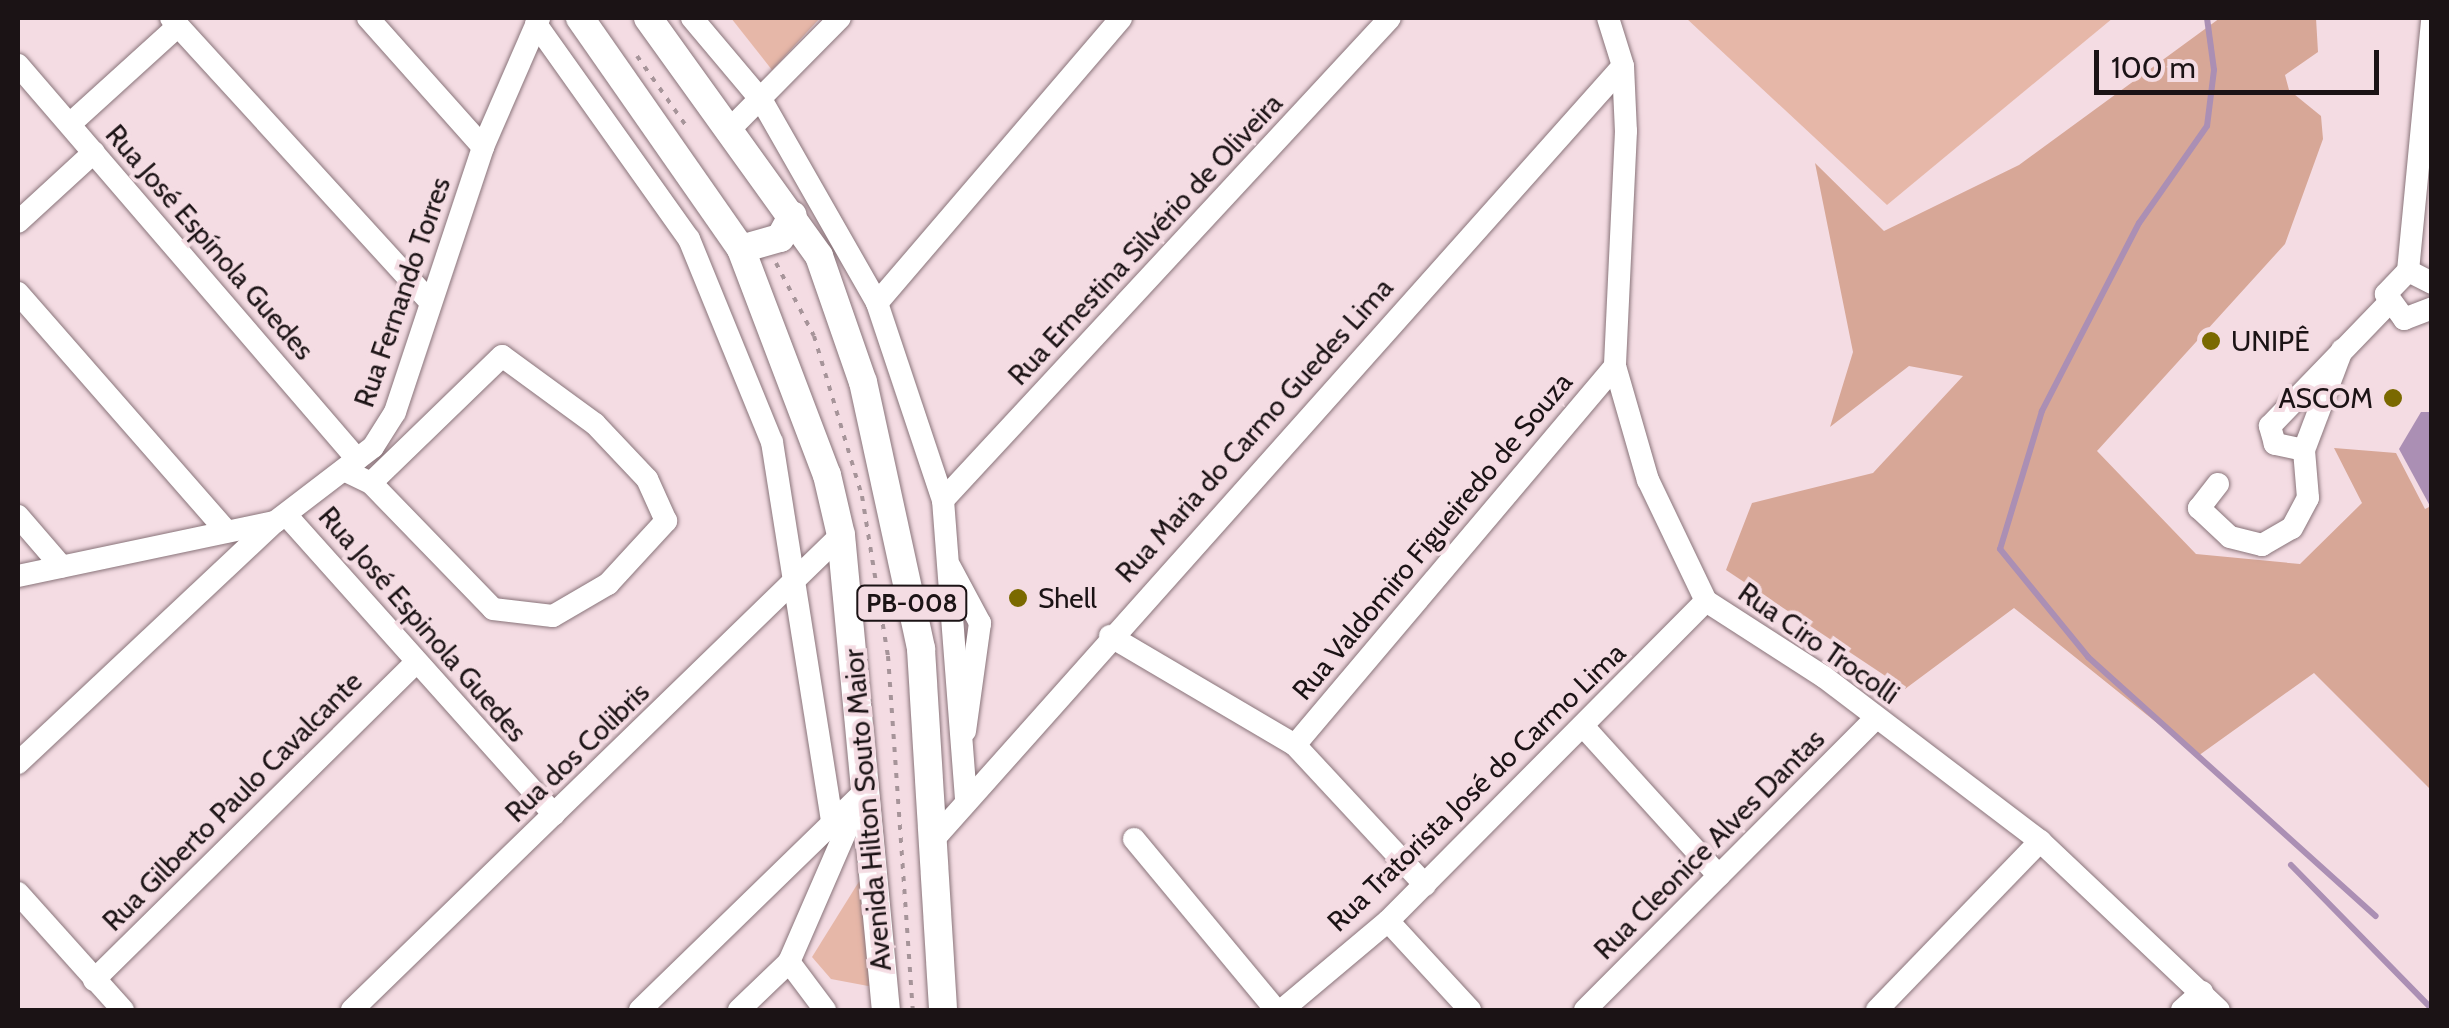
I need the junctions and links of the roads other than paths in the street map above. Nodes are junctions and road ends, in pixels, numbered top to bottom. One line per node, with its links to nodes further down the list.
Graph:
1 (368, 18): 17 (street)
2 (580, 18): 21 (main road, Avenida Hilton Souto Maior / PB-008)
3 (648, 18): 16 (main road, PB-008)
4 (692, 18): 14 (street)
5 (840, 18): 14 (street)
6 (1122, 18): 26 (street)
7 (1390, 18): 35 (street, Rua Ernestina Silvério de Oliveira)
8 (1608, 18): 13 (street, Rua Ciro Trocolli)
9 (537, 21): 17 (street, Rua Fernando Torres); 42 (street)
10 (2432, 21): 22 (street)
11 (175, 22): 15 (street); 25 (street)
12 (18, 65): 15 (street, Rua José Espínola Guedes)
13 (1624, 66): 30 (street, Rua Ciro Trocolli); 44 (street, Rua Maria do Carmo Guedes Lima)
14 (762, 102): 16 (street); 26 (street)
15 (70, 124): 18 (street, Rua José Espínola Guedes)
16 (730, 129): 19 (main road, PB-008)
17 (483, 147): 25 (street, Rua Fernando Torres)
18 (94, 152): 20 (street); 32 (street, Rua José Espínola Guedes)
19 (793, 215): 21 (main road); 54 (main road, PB-008)
20 (18, 222)
21 (741, 249): 39 (main road, Avenida Hilton Souto Maior / PB-008)
22 (2408, 271): 23 (street); 27 (street)
23 (2432, 283)
24 (18, 292): 38 (street)
25 (429, 302): 32 (street, Rua Fernando Torres)
26 (876, 303): 35 (street)
27 (2388, 304): 28 (street); 29 (street)
28 (2432, 308)
29 (2342, 350): 31 (street); 31 (street)
30 (1615, 366): 43 (street, Rua Ciro Trocolli); 48 (street, Rua Valdomiro Figueiredo de Souza)
31 (2304, 450): 34 (street)
32 (350, 464): 33 (street); 37 (street, Rua Fernando Torres)
33 (372, 483): 33 (street)
34 (2218, 484)
35 (944, 500): 51 (street)
36 (18, 516): 40 (street)
37 (282, 520): 38 (street, Rua Fernando Torres); 45 (street, Rua José Espinola Guedes); 49 (street)
38 (228, 532): 40 (street, Rua Fernando Torres)
39 (841, 535): 42 (street, Rua dos Colibris); 50 (main road, Avenida Hilton Souto Maior / PB-008)
40 (62, 567): 41 (street, Rua Fernando Torres)
41 (18, 576)
42 (790, 591): 52 (street, Rua dos Colibris); 53 (street)
43 (1706, 602): 46 (street, Rua Ciro Trocolli); 47 (street, Rua Tratorista José do Carmo Lima)
44 (1110, 636): 48 (street); 51 (street, Rua Maria do Carmo Guedes Lima)
45 (413, 665): 52 (street, Rua José Espinola Guedes); 63 (street, Rua Gilberto Paulo Cavalcante)
46 (1874, 719): 56 (street, Rua Ciro Trocolli); 57 (street, Rua Cleonice Alves Dantas)
47 (1582, 726): 57 (street); 58 (street, Rua Tratorista José do Carmo Lima)
48 (1295, 745): 58 (street)
49 (18, 764)
50 (861, 798): 53 (street); 62 (street); 70 (main road, Avenida Hilton Souto Maior / PB-008)
51 (966, 799): 54 (street, Rua Maria do Carmo Guedes Lima)
52 (554, 815): 66 (street, Rua dos Colibris)
53 (833, 828): 67 (street)
54 (934, 839): 71 (main road, PB-008)
55 (1134, 839): 72 (street)
56 (2040, 841): 64 (street, Rua Ciro Trocolli); 75 (street)
57 (1719, 876): 74 (street, Rua Cleonice Alves Dantas)
58 (1426, 884): 61 (street, Rua Tratorista José do Carmo Lima)
59 (18, 893): 60 (street)
60 (26, 920): 63 (street)
61 (1388, 921): 72 (street, Rua Tratorista José do Carmo Lima); 73 (street)
62 (790, 962): 68 (street); 69 (street)
63 (94, 980): 65 (street)
64 (2202, 992): 76 (street); 77 (street, Rua Ciro Trocolli)
65 (123, 1010)
66 (352, 1010)
67 (640, 1010)
68 (739, 1010)
69 (825, 1010)
70 (886, 1010)
71 (943, 1010)
72 (1279, 1010)
73 (1470, 1010)
74 (1585, 1010)
75 (1878, 1010)
76 (2182, 1010)
77 (2220, 1010)

